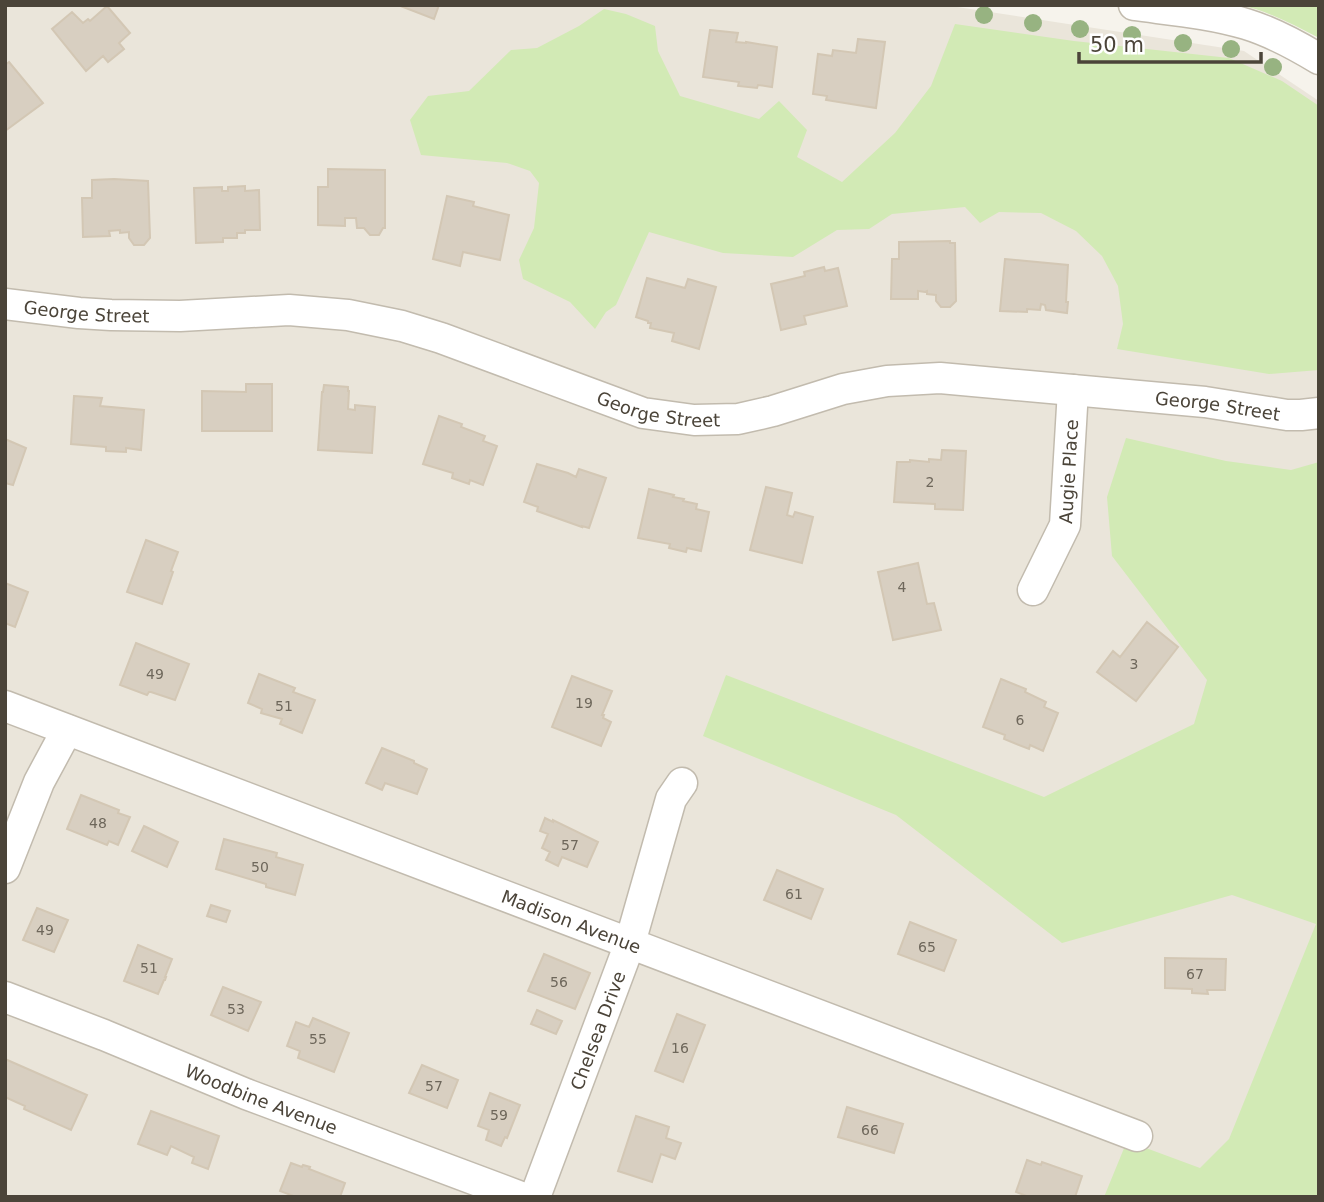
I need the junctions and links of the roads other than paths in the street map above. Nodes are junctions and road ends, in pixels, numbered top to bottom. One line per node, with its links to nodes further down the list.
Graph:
1 (1134, 5): 2 (street)
2 (1319, 59)
3 (5, 304): 4 (street, George Street)
4 (1073, 390): 5 (street, George Street); 6 (street, Augie Place)
5 (1319, 413)
6 (1033, 590)
7 (5, 706): 8 (street, Madison Avenue)
8 (67, 730): 10 (street); 11 (street, Madison Avenue)
9 (682, 783): 11 (street, Chelsea Drive)
10 (5, 868)
11 (630, 943): 13 (street, Madison Avenue); 15 (street, Chelsea Drive)
12 (5, 997): 14 (street, Woodbine Avenue)
13 (1137, 1136)
14 (521, 1197)
15 (535, 1197)

